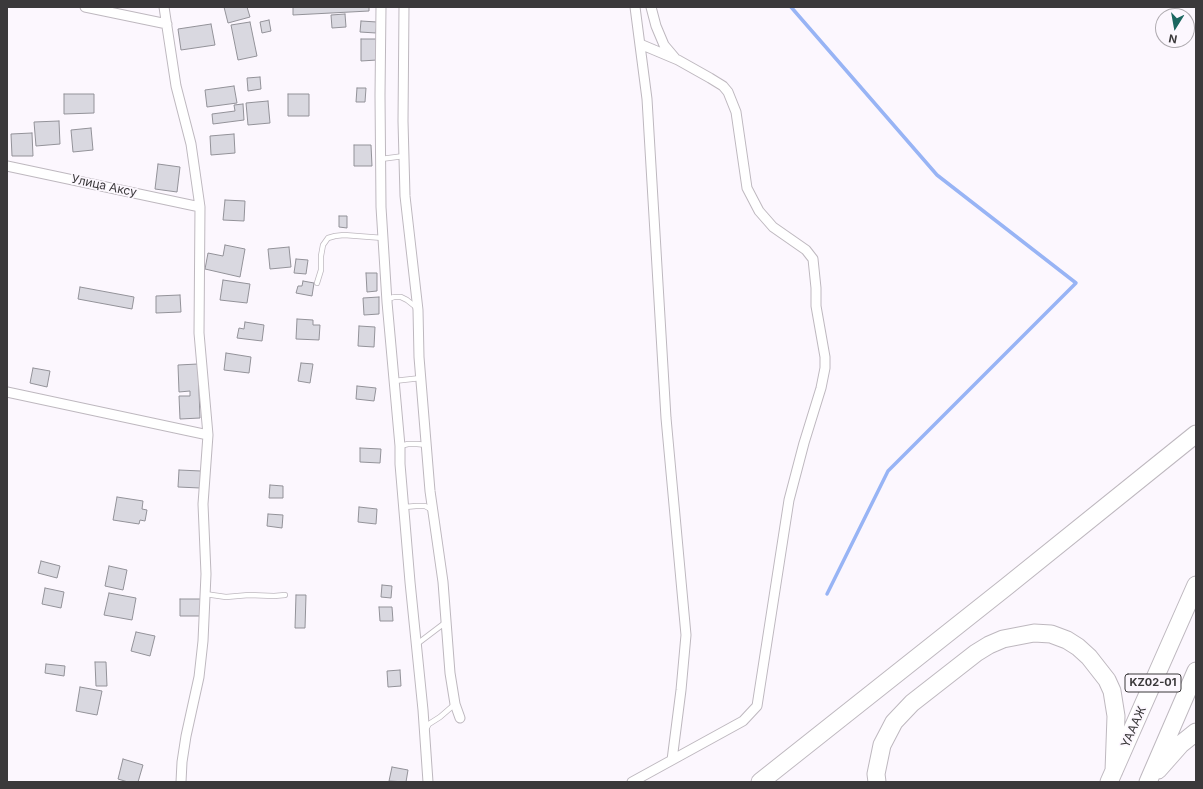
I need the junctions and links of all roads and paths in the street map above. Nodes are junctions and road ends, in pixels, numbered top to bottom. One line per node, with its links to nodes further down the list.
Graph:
1 (84, 7): 7 (street)
2 (164, 7): 7 (street)
3 (381, 7): 11 (street)
4 (404, 7): 10 (street)
5 (635, 7): 8 (street)
6 (651, 7): 9 (street)
7 (167, 24): 13 (street)
8 (640, 44): 9 (street); 37 (street)
9 (678, 60): 37 (street)
10 (404, 156): 11 (lane); 17 (street)
11 (381, 159): 14 (street)
12 (7, 166): 13 (street, Улица Аксу)
13 (200, 207): 22 (street)
14 (383, 238): 15 (lane); 16 (street)
15 (317, 282)
16 (388, 309): 17 (lane); 19 (street)
17 (418, 310): 18 (street)
18 (421, 378): 19 (lane); 23 (street)
19 (394, 381): 24 (street)
20 (7, 392): 22 (street)
21 (1196, 434): 43 (highway)
22 (208, 435): 28 (street)
23 (427, 445): 24 (lane); 25 (street)
24 (400, 449): 26 (street)
25 (432, 510): 26 (lane); 30 (street)
26 (404, 514): 31 (street)
27 (1196, 584): 38 (highway, ҮАААЖ / KZ02-01)
28 (205, 594): 29 (lane); 40 (street)
29 (285, 595)
30 (446, 622): 31 (lane); 33 (street)
31 (416, 644): 35 (street)
32 (1196, 671): 39 (highway, KZ02-01)
33 (455, 704): 34 (street); 35 (lane)
34 (460, 718)
35 (424, 731): 41 (street)
36 (1196, 732): 39 (highway)
37 (672, 760): 42 (street)
38 (1112, 777): 44 (highway)
39 (1148, 781)
40 (181, 782)
41 (428, 782)
42 (632, 782)
43 (760, 782)
44 (877, 782)

